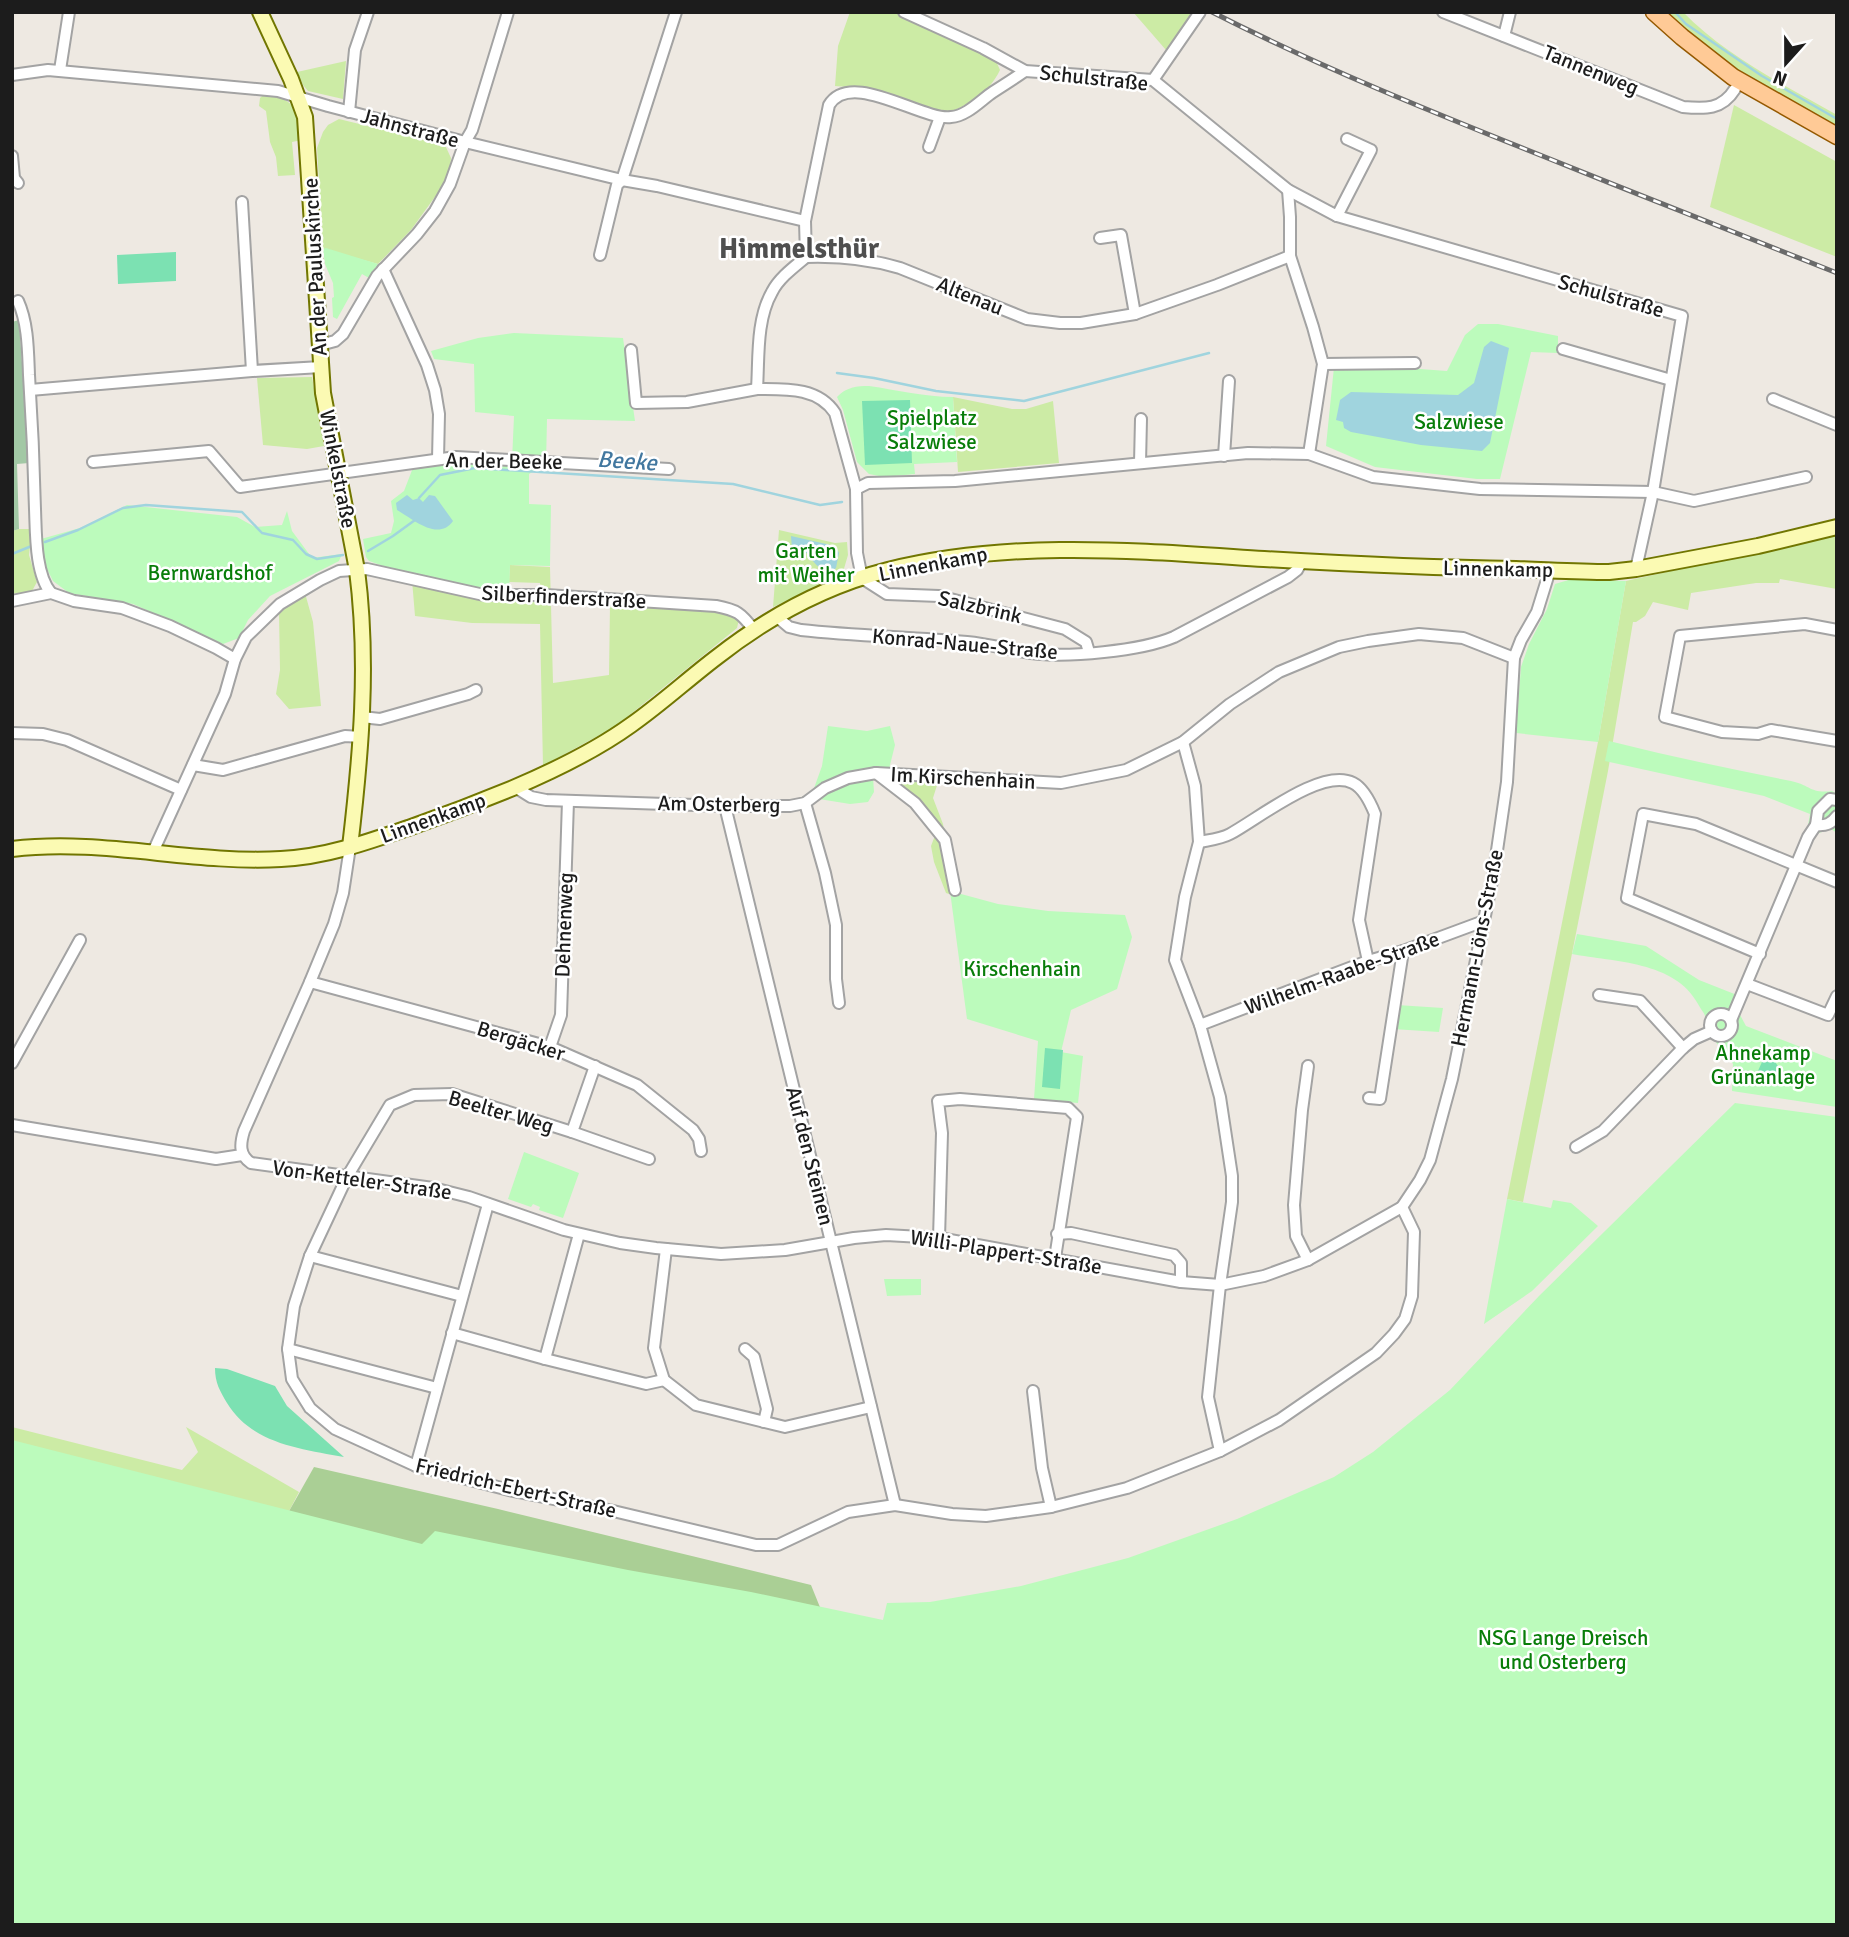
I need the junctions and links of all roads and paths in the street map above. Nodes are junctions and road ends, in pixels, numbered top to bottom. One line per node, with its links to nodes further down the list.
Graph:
1 (69, 12): 12 (street)
2 (260, 12): 17 (main road, An der Pauluskirche)
3 (368, 12): 18 (street)
4 (508, 12): 22 (street)
5 (676, 12): 25 (street)
6 (904, 12): 13 (street, Schulstraße)
7 (1200, 12): 15 (street)
8 (1443, 12): 11 (street, Tannenweg)
9 (1510, 12): 11 (street)
10 (1654, 12): 20 (main road)
11 (1504, 36): 16 (street, Tannenweg)
12 (60, 70): 14 (street, Jahnstraße); 17 (street, Jahnstraße)
13 (1025, 71): 15 (street, Schulstraße); 19 (street)
14 (12, 75)
15 (1153, 80): 27 (street, Schulstraße)
16 (1735, 89)
17 (299, 98): 18 (street, Jahnstraße); 38 (main road, An der Pauluskirche)
18 (349, 112): 22 (street, Jahnstraße)
19 (940, 117): 23 (street); 30 (street)
20 (1837, 136)
21 (1348, 139): 29 (street)
22 (465, 142): 25 (street, Jahnstraße); 35 (street)
23 (929, 147)
24 (12, 156): 26 (street)
25 (622, 180): 30 (street, Jahnstraße); 32 (street)
26 (18, 183)
27 (1287, 190): 29 (street, Schulstraße); 33 (street)
28 (242, 202): 44 (street)
29 (1337, 216): 45 (street, Schulstraße)
30 (805, 221): 34 (street)
31 (1100, 238): 37 (street)
32 (600, 255)
33 (1290, 256): 37 (street, Altenau); 42 (street)
34 (806, 257): 37 (street, Altenau); 47 (street)
35 (383, 269): 38 (street); 54 (street)
36 (18, 301): 48 (street)
37 (1135, 314)
38 (320, 345): 43 (main road, An der Pauluskirche)
39 (1563, 349): 45 (street)
40 (631, 350): 47 (street)
41 (1415, 363): 42 (street)
42 (1323, 364): 52 (street)
43 (321, 367): 44 (street, An der Pauluskirche); 58 (main road, Winkelstraße)
44 (252, 371): 48 (street, An der Pauluskirche)
45 (1671, 380): 61 (street)
46 (1229, 381): 53 (street)
47 (757, 389): 60 (street)
48 (30, 390): 68 (street)
49 (1773, 399): 51 (street)
50 (1141, 419): 56 (street)
51 (1837, 425)
52 (1309, 454): 53 (street); 61 (street)
53 (1224, 456): 56 (street)
54 (438, 459): 57 (street, An der Beeke); 58 (street, An der Beeke)
55 (93, 462): 58 (street, An der Beeke)
56 (1140, 463): 60 (street)
57 (669, 468)
58 (339, 474): 65 (main road, Winkelstraße)
59 (1806, 477): 61 (street)
60 (856, 489): 67 (street)
61 (1653, 492): 64 (street)
62 (1837, 527): 64 (main road, Linnenkamp)
63 (1301, 561): 66 (main road, Linnenkamp); 67 (main road, Linnenkamp); 73 (street, Konrad-Naue-Straße)
64 (1636, 569): 66 (main road, Linnenkamp)
65 (357, 570): 72 (street, Silberfinderstraße); 75 (street, Silberfinderstraße); 77 (main road)
66 (1550, 570): 74 (street, Hermann-Löns-Straße)
67 (862, 578): 70 (main road, Linnenkamp); 73 (street, Salzbrink)
68 (51, 593): 69 (street); 75 (street)
69 (12, 601)
70 (776, 616): 72 (main road, Linnenkamp); 73 (street, Konrad-Naue-Straße)
71 (1837, 629): 80 (street)
72 (754, 630): 84 (main road, Linnenkamp)
73 (1089, 652)
74 (1514, 658): 81 (street, Im Kirschenhain); 99 (street, Hermann-Löns-Straße)
75 (235, 659): 82 (street, Silberfinderstraße)
76 (476, 690): 77 (street)
77 (362, 717): 79 (main road)
78 (12, 733): 85 (street)
79 (361, 737): 82 (street); 93 (main road)
80 (1837, 741)
81 (1183, 742): 83 (street, Im Kirschenhain); 92 (street)
82 (193, 765): 85 (street, Silberfinderstraße)
83 (876, 773): 88 (street, Im Kirschenhain); 98 (street)
84 (515, 787): 86 (street, Am Osterberg); 93 (main road, Linnenkamp)
85 (181, 790): 95 (street, Silberfinderstraße)
86 (568, 800): 89 (street, Am Osterberg); 110 (street, Dehnenweg)
87 (1837, 800): 91 (street)
88 (805, 803): 89 (street, Am Osterberg); 108 (street, Am Osterberg)
89 (725, 806): 128 (street, Auf den Steinen)
90 (1837, 816): 91 (street)
91 (1816, 825): 96 (street)
92 (1199, 842): 103 (street); 109 (street)
93 (350, 847): 95 (main road, Linnenkamp); 104 (street)
94 (12, 849): 95 (main road, Linnenkamp)
95 (153, 852)
96 (1797, 866): 97 (street); 102 (street); 102 (street)
97 (1837, 882)
98 (955, 890)
99 (1484, 921): 101 (street, Wilhelm-Raabe-Straße); 124 (street, Hermann-Löns-Straße)
100 (80, 940): 112 (street)
101 (1403, 951): 103 (street, Wilhelm-Raabe-Straße); 115 (street)
102 (1759, 954): 105 (street)
103 (1368, 961): 109 (street, Wilhelm-Raabe-Straße)
104 (310, 982): 110 (street, Bergäcker); 120 (street)
105 (1747, 984): 107 (street); 111 (street)
106 (1600, 995): 111 (street)
107 (1837, 996)
108 (839, 1003)
109 (1200, 1025): 134 (street)
110 (551, 1047): 113 (street, Bergäcker)
111 (1683, 1048): 118 (street)
112 (12, 1063)
113 (595, 1066): 117 (street, Beelter Weg); 119 (street, Bergäcker)
114 (1308, 1066): 132 (street)
115 (1369, 1098)
116 (12, 1125): 120 (street)
117 (572, 1132): 121 (street, Beelter Weg); 122 (street, Beelter Weg)
118 (1576, 1147)
119 (701, 1152)
120 (242, 1155): 122 (street, Von-Ketteler-Straße)
121 (649, 1159)
122 (347, 1177): 123 (street, Von-Ketteler-Straße); 130 (street, Friedrich-Ebert-Straße)
123 (488, 1204): 125 (street, Von-Ketteler-Straße); 135 (street)
124 (1402, 1207): 132 (street, Willi-Plappert-Straße); 145 (street, Friedrich-Ebert-Straße)
125 (579, 1234): 129 (street, Von-Ketteler-Straße); 139 (street)
126 (1057, 1234): 127 (street); 131 (street); 133 (street, Willi-Plappert-Straße)
127 (939, 1238): 128 (street, Willi-Plappert-Straße); 131 (street, Willi-Plappert-Straße)
128 (831, 1242): 129 (street, Von-Ketteler-Straße); 143 (street, Auf den Steinen)
129 (666, 1249): 140 (street)
130 (310, 1255): 135 (street); 137 (street, Friedrich-Ebert-Straße)
131 (1055, 1258): 133 (street, Willi-Plappert-Straße)
132 (1308, 1260): 134 (street, Willi-Plappert-Straße)
133 (1181, 1282): 134 (street, Willi-Plappert-Straße)
134 (1220, 1285): 145 (street)
135 (462, 1296): 136 (street)
136 (452, 1333): 139 (street); 141 (street)
137 (288, 1349): 141 (street); 146 (street, Friedrich-Ebert-Straße)
138 (745, 1349): 144 (street)
139 (545, 1359): 140 (street)
140 (664, 1380): 144 (street)
141 (437, 1388): 146 (street)
142 (1033, 1391): 148 (street)
143 (871, 1407): 144 (street); 147 (street, Auf den Steinen)
144 (764, 1422)
145 (1220, 1451): 148 (street, Friedrich-Ebert-Straße)
146 (416, 1466): 147 (street, Friedrich-Ebert-Straße)
147 (895, 1505): 148 (street, Friedrich-Ebert-Straße)
148 (1051, 1507)

